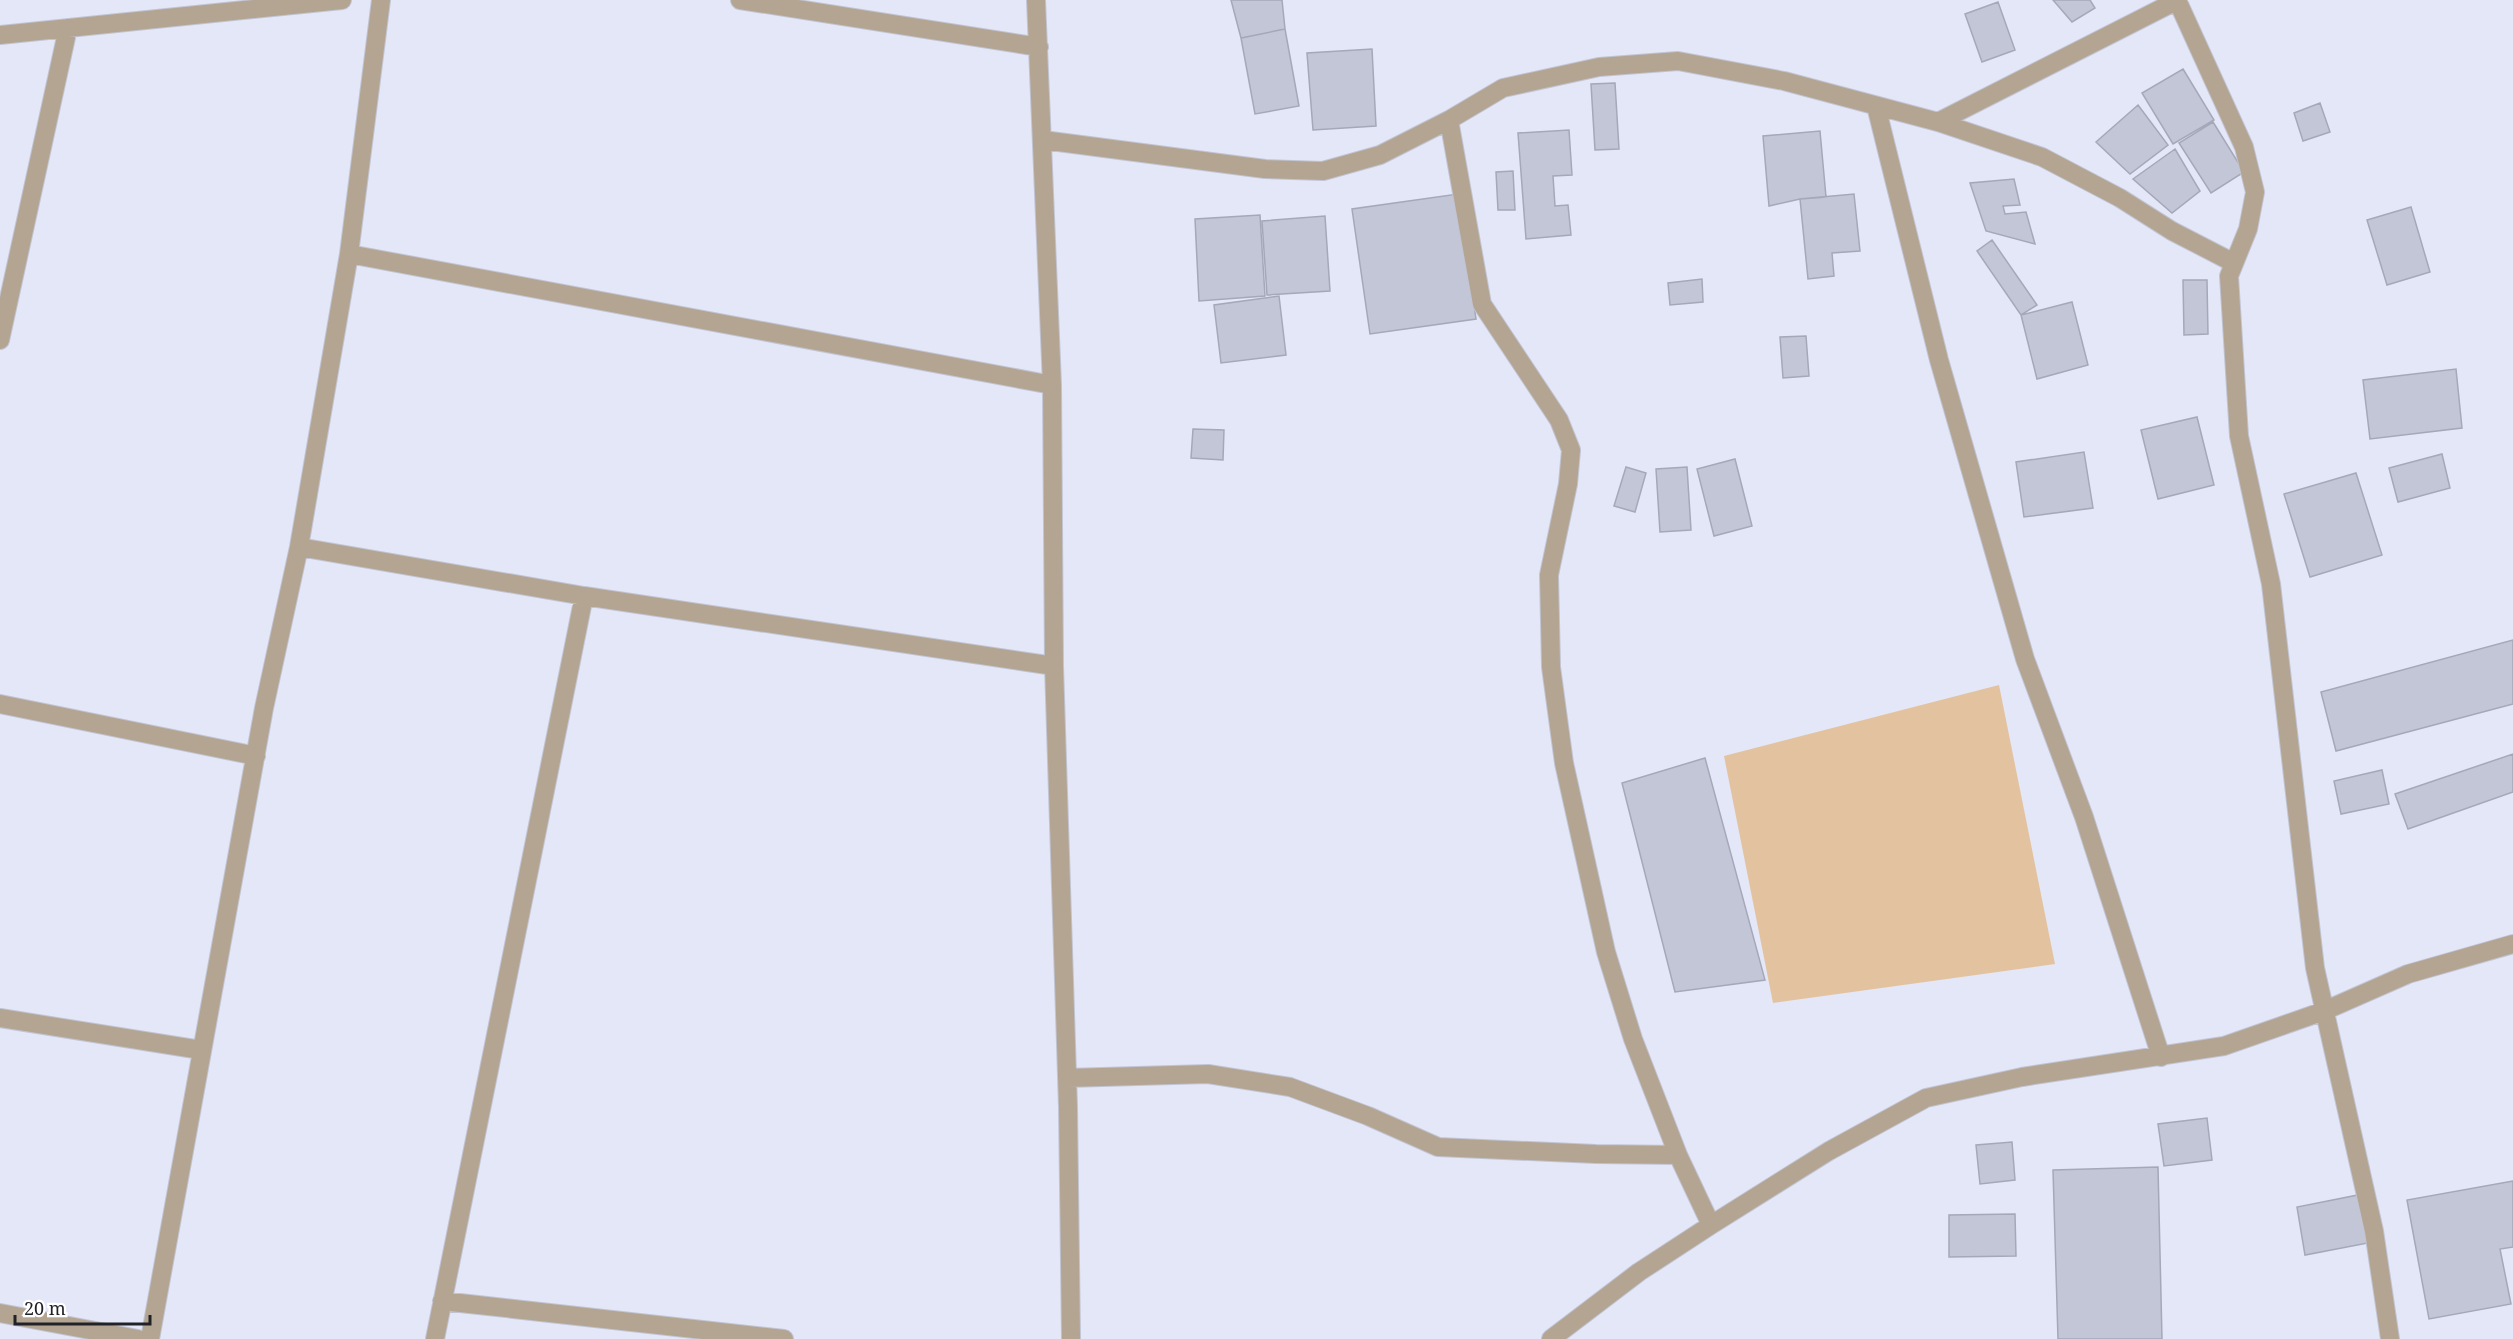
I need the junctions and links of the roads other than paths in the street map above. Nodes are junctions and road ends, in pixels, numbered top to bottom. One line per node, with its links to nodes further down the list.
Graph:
1 (342, 0): 6 (street)
2 (381, 0): 13 (street)
3 (740, 0): 8 (street)
4 (1036, 0): 8 (street)
5 (2177, 0): 11 (street); 14 (street)
6 (68, 28): 7 (street); 15 (street)
7 (0, 35)
8 (1039, 47): 12 (street)
9 (1876, 106): 10 (street); 11 (street); 26 (street)
10 (1449, 120): 12 (street); 28 (street)
11 (1938, 122): 14 (street)
12 (1043, 140): 16 (street)
13 (349, 254): 16 (street); 17 (street)
14 (2234, 263): 23 (street)
15 (0, 340)
16 (1052, 385): 19 (street)
17 (299, 547): 18 (street); 21 (street)
18 (584, 596): 19 (street); 30 (street)
19 (1054, 666): 27 (street)
20 (0, 704): 21 (street)
21 (256, 756): 25 (street)
22 (2513, 944): 23 (street)
23 (2324, 1011): 26 (street); 38 (street)
24 (0, 1018): 25 (street)
25 (201, 1050): 33 (street)
26 (2161, 1057): 29 (street)
27 (1067, 1078): 28 (street); 36 (street)
28 (1678, 1155): 29 (street)
29 (1711, 1225): 37 (street)
30 (442, 1301): 34 (street); 35 (street)
31 (0, 1313): 32 (street)
32 (138, 1339)
33 (150, 1339)
34 (435, 1339)
35 (784, 1339)
36 (1071, 1339)
37 (1551, 1339)
38 (2390, 1339)

